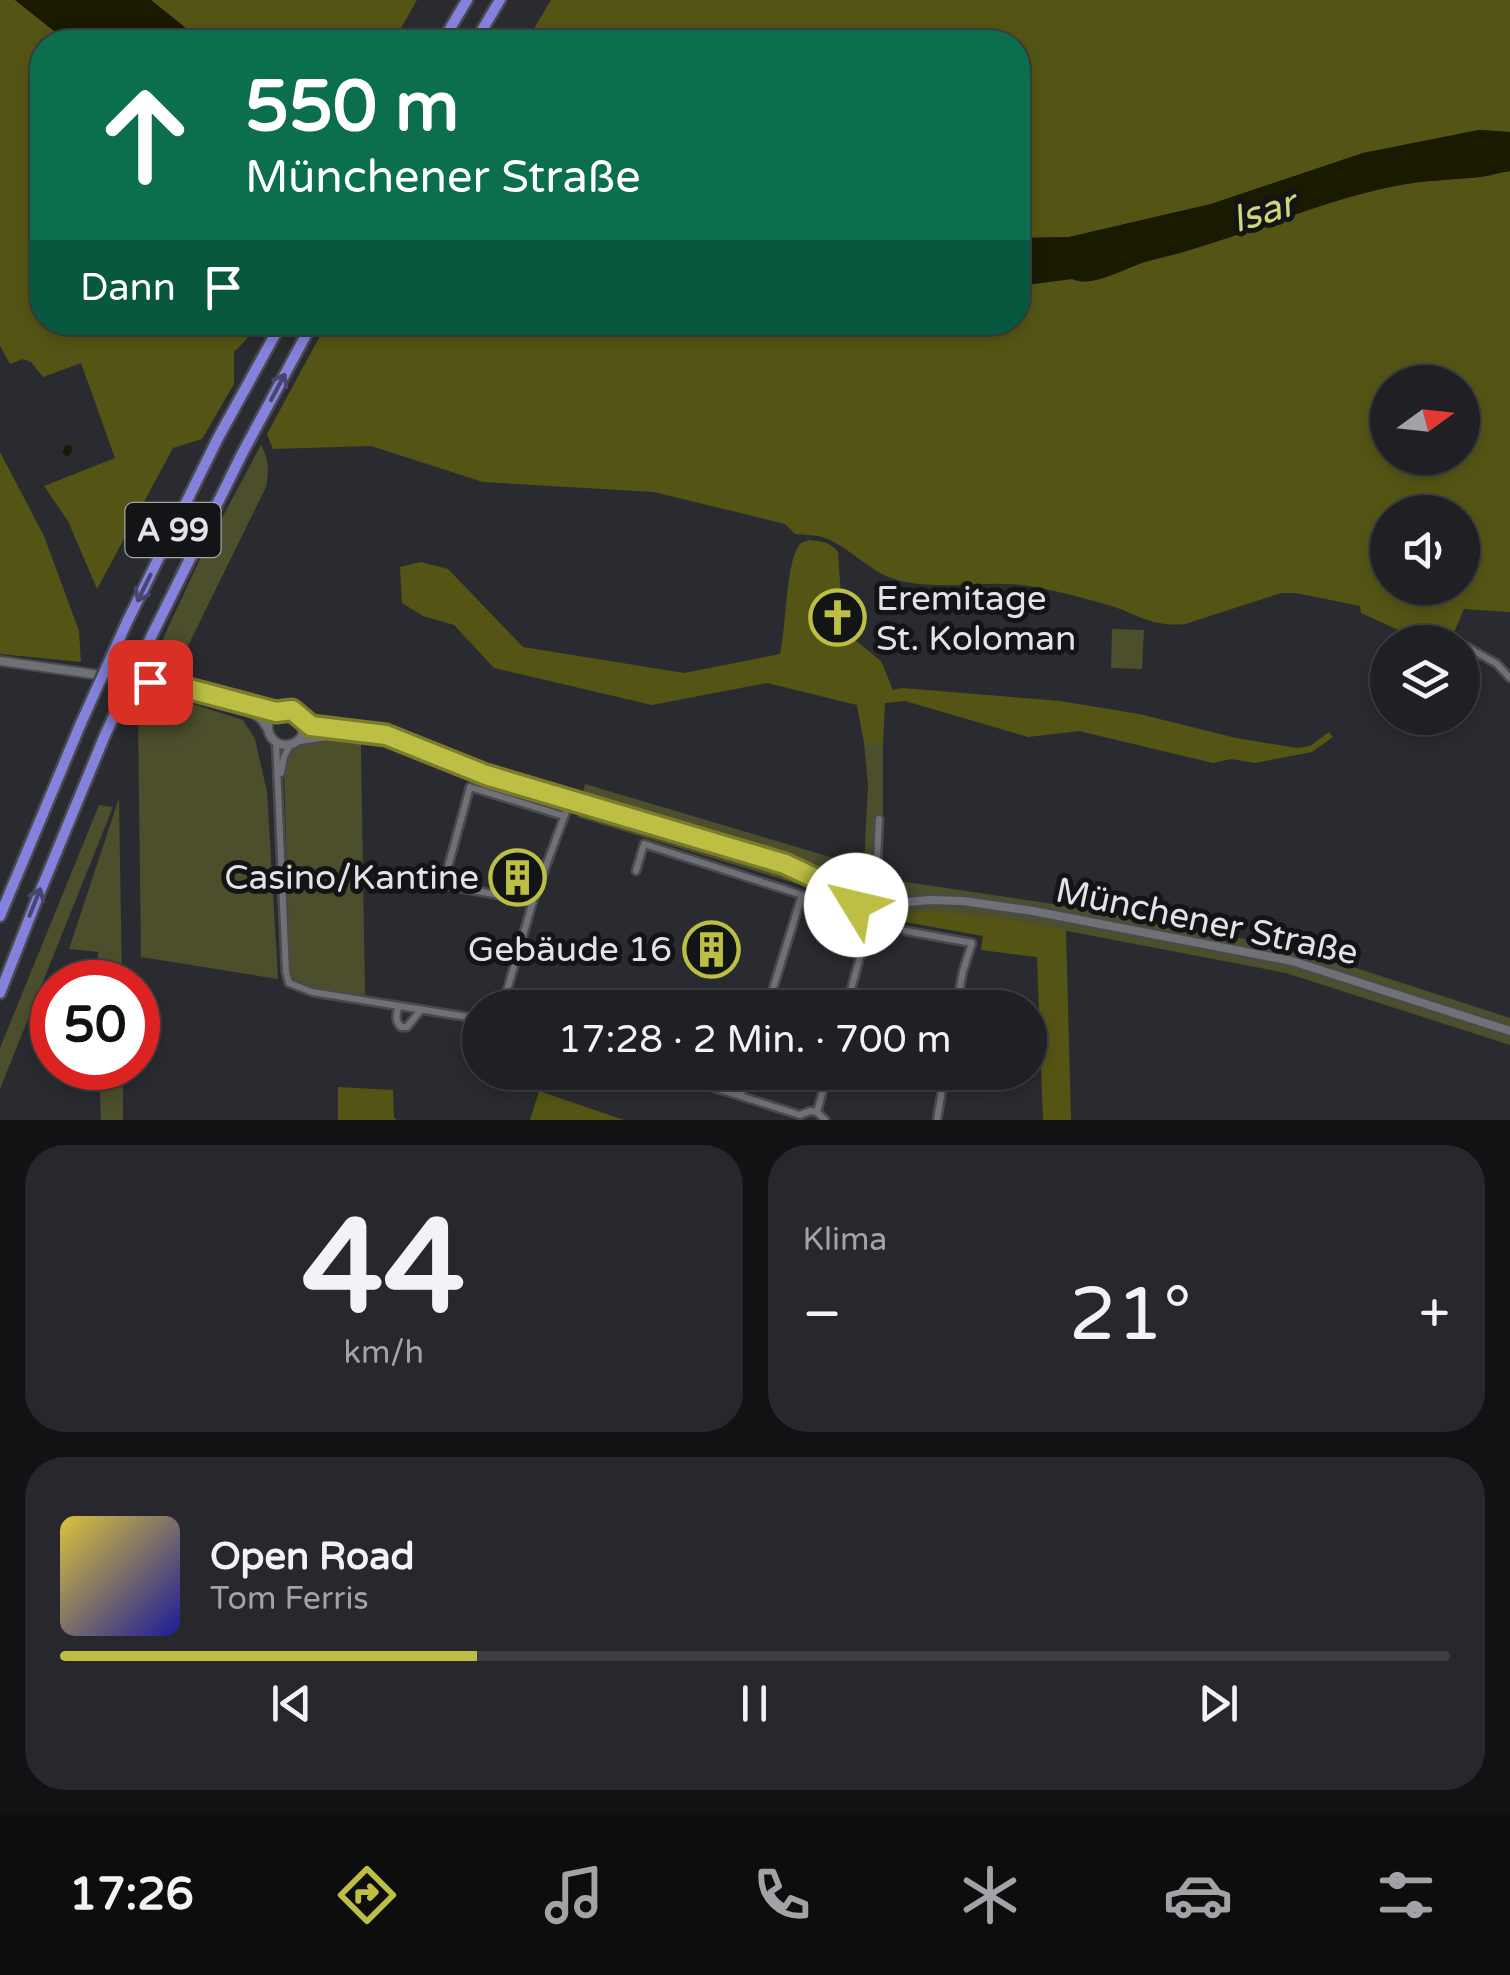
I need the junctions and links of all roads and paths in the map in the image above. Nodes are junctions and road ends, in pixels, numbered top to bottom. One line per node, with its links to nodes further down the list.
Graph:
1 (467, 0): 3 (highway)
2 (500, 0): 4 (highway)
3 (449, 30)
4 (482, 30)
5 (275, 335): 27 (highway, A 99, one-way to 27, bridge)
6 (306, 335): 34 (highway, A 99, one-way to 6, bridge)
7 (1480, 655): 9 (street)
8 (0, 661): 10 (main road)
9 (1510, 678)
10 (243, 704): 11 (main road); 13 (main road)
11 (276, 712): 12 (main road); 13 (main road)
12 (304, 721): 14 (main road); 15 (main road)
13 (268, 729): 16 (main road)
14 (348, 732): 15 (main road); 19 (main road)
15 (300, 740): 17 (main road)
16 (276, 743): 17 (main road); 18 (street)
17 (290, 745): 18 (street)
18 (280, 784): 35 (street)
19 (570, 801): 20 (street); 24 (main road)
20 (564, 816): 25 (street); 25 (street)
21 (879, 819): 23 (street)
22 (636, 871): 31 (street)
23 (872, 890): 24 (main road); 26 (main road)
24 (857, 898): 28 (main road)
25 (533, 901): 30 (street)
26 (886, 904): 28 (main road); 38 (main road, Münchener Straße)
27 (0, 916)
28 (870, 920): 32 (street)
29 (906, 931): 33 (street)
30 (507, 990)
31 (773, 990)
32 (851, 990)
33 (959, 990)
34 (0, 993)
35 (398, 1008): 36 (street); 36 (street)
36 (420, 1011): 37 (street)
37 (462, 1017)
38 (1510, 1031)
39 (724, 1090): 43 (street)
40 (742, 1090): 43 (street)
41 (823, 1090): 44 (street)
42 (942, 1090): 47 (street)
43 (740, 1095): 45 (street)
44 (817, 1112): 45 (street); 46 (street)
45 (799, 1118)
46 (825, 1120)
47 (937, 1120)

